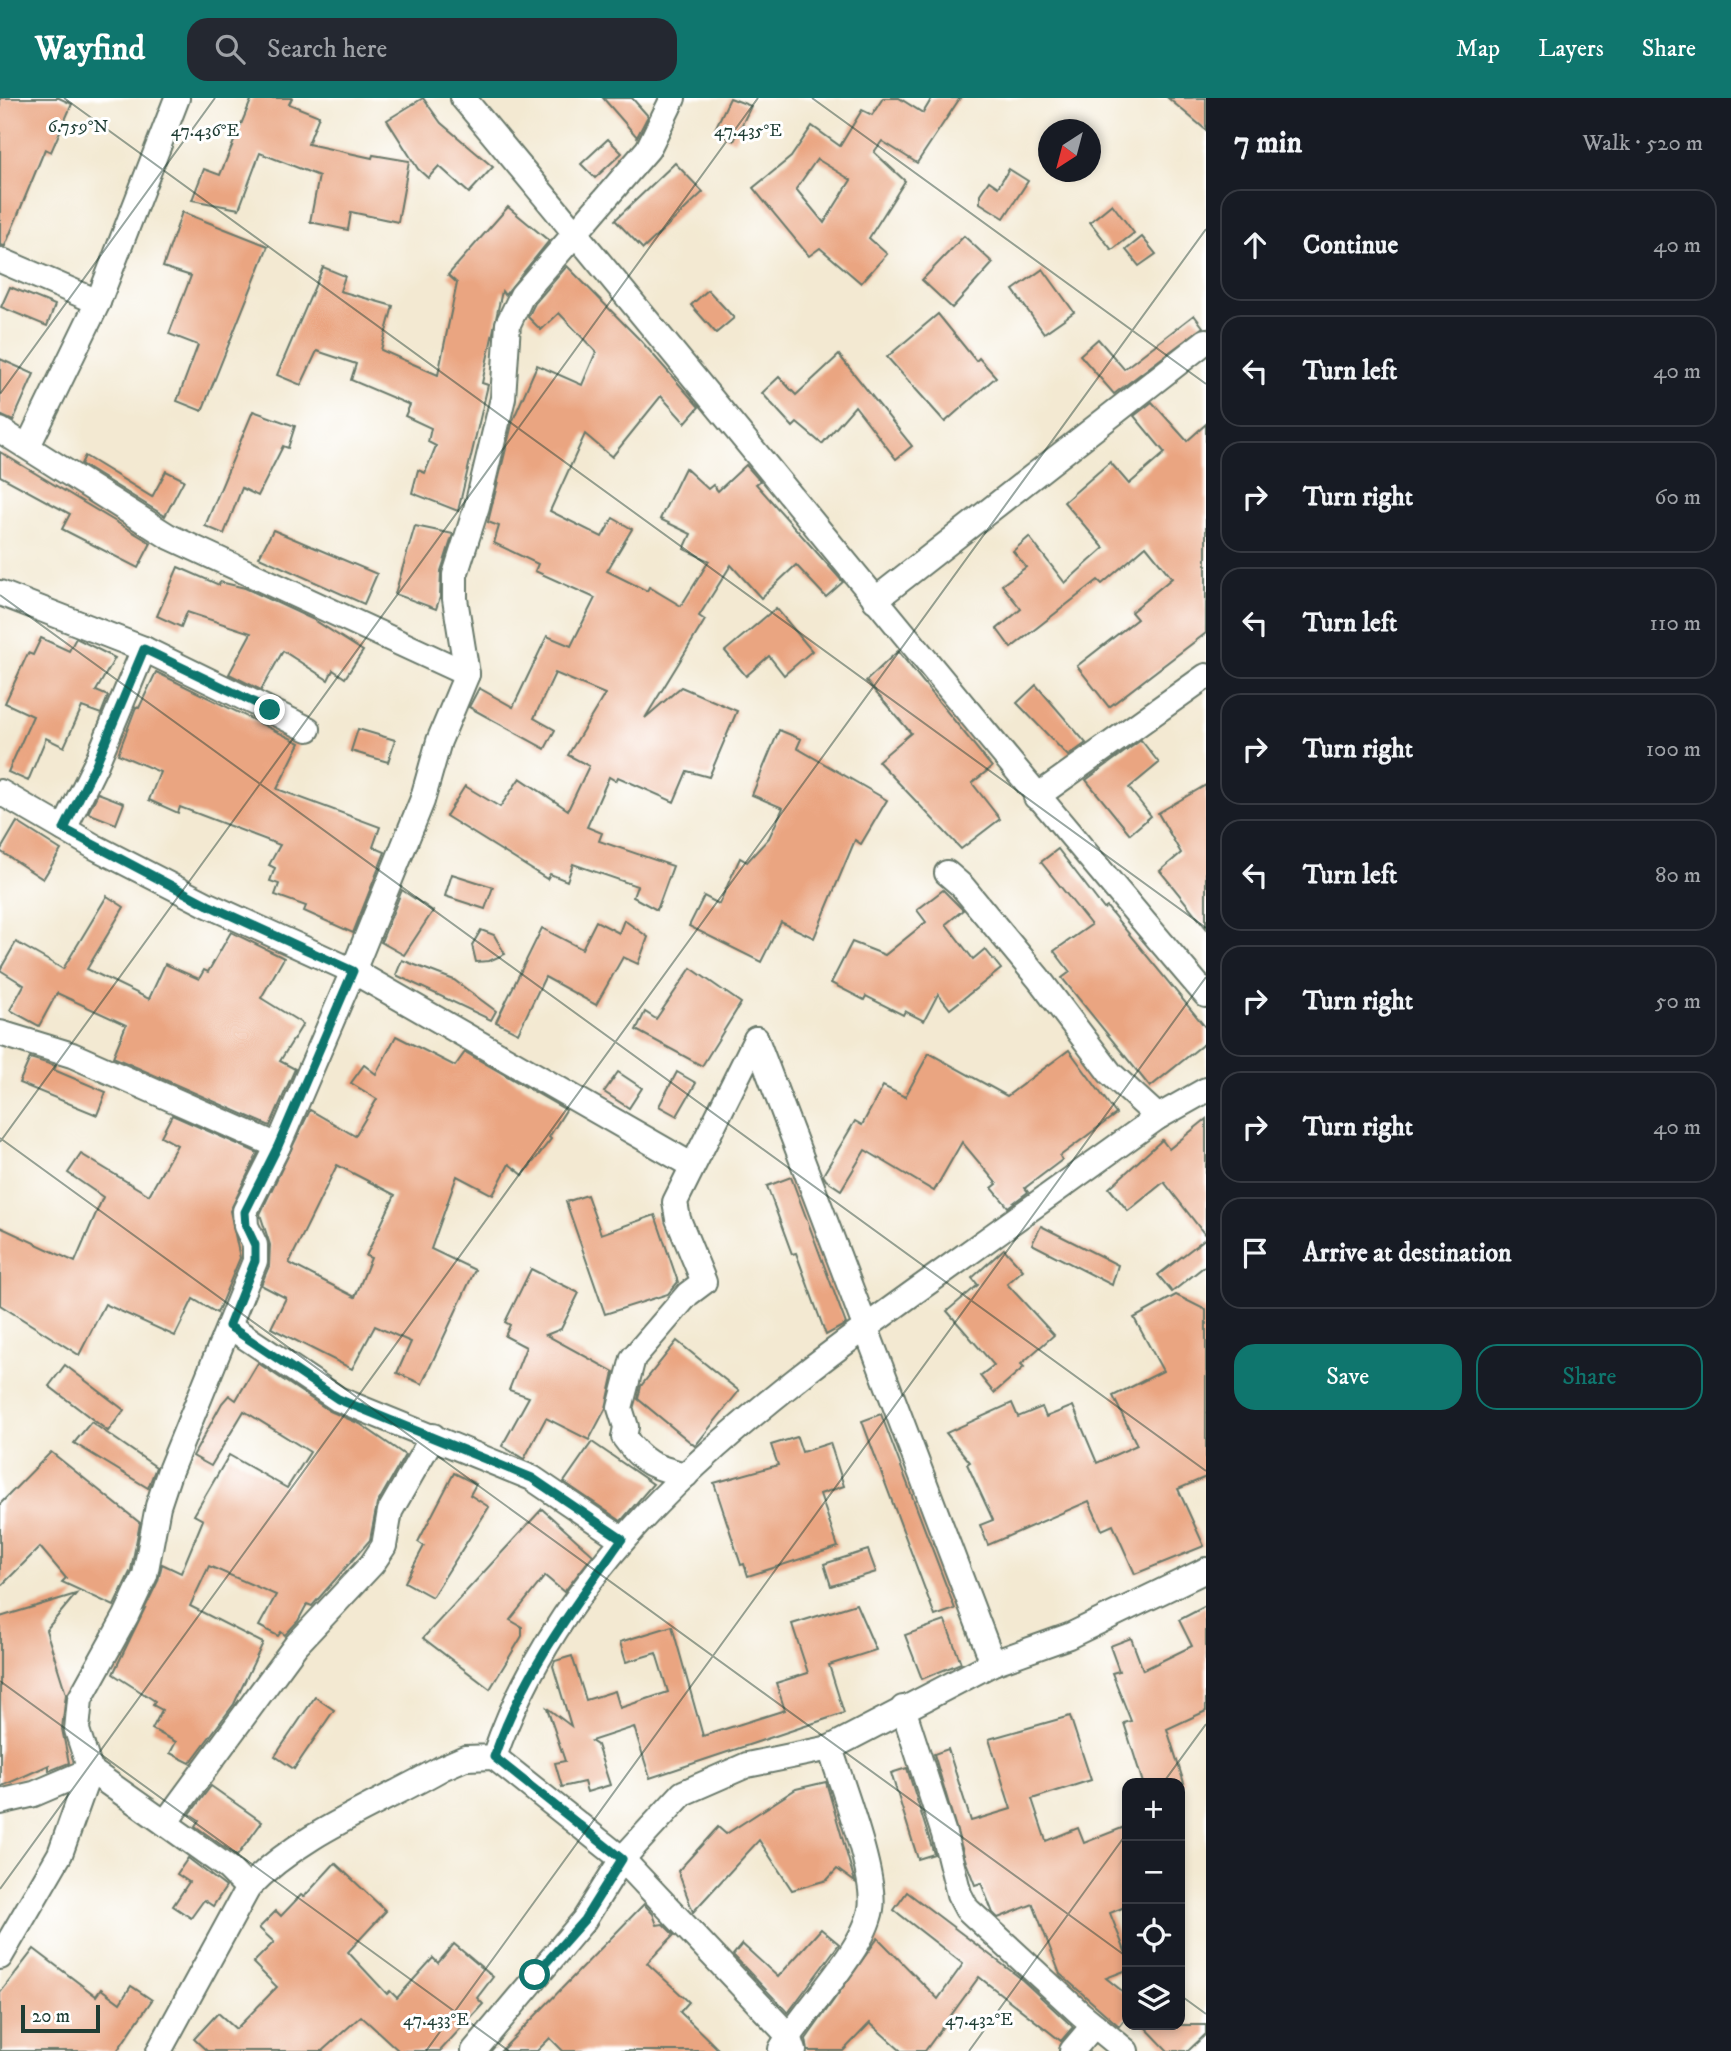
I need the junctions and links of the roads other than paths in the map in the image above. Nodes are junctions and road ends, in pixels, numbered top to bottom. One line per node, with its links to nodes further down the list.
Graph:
1 (177, 98): 6 (street)
2 (463, 98): 4 (street)
3 (673, 98): 4 (street)
4 (577, 234): 11 (street); 13 (street)
5 (0, 260): 6 (street)
6 (98, 302): 9 (street)
7 (1206, 341): 11 (street)
8 (0, 430): 9 (street)
9 (28, 446): 13 (street)
10 (2, 597): 12 (street)
11 (875, 600): 17 (street)
12 (144, 649): 15 (street); 18 (street)
13 (467, 674): 20 (street)
14 (1206, 676): 17 (street)
15 (308, 730)
16 (0, 792): 18 (street)
17 (1037, 797): 21 (street)
18 (64, 829): 20 (street)
19 (947, 873): 24 (street)
20 (353, 971): 25 (street); 26 (street)
21 (1206, 995)
22 (0, 1033): 25 (street)
23 (1206, 1090): 24 (street)
24 (1158, 1117): 28 (street)
25 (278, 1146): 27 (street)
26 (691, 1165): 28 (street); 30 (street)
27 (229, 1326): 29 (street); 37 (street)
28 (867, 1326): 30 (street); 33 (street)
29 (433, 1436): 31 (street); 39 (street)
30 (686, 1475): 31 (street)
31 (622, 1539): 36 (street)
32 (1206, 1570): 33 (street)
33 (993, 1662): 34 (street)
34 (904, 1708): 35 (street); 43 (street)
35 (830, 1748): 40 (street); 44 (street)
36 (494, 1757): 40 (street); 41 (street)
37 (90, 1769): 38 (street); 39 (street); 42 (street)
38 (0, 1802)
39 (165, 1823): 41 (street)
40 (622, 1859): 44 (street); 46 (street)
41 (248, 1888): 45 (street)
42 (0, 1957)
43 (1094, 2025): 47 (street); 48 (street)
44 (787, 2046)
45 (159, 2051)
46 (474, 2051)
47 (1072, 2051)
48 (1126, 2051)

